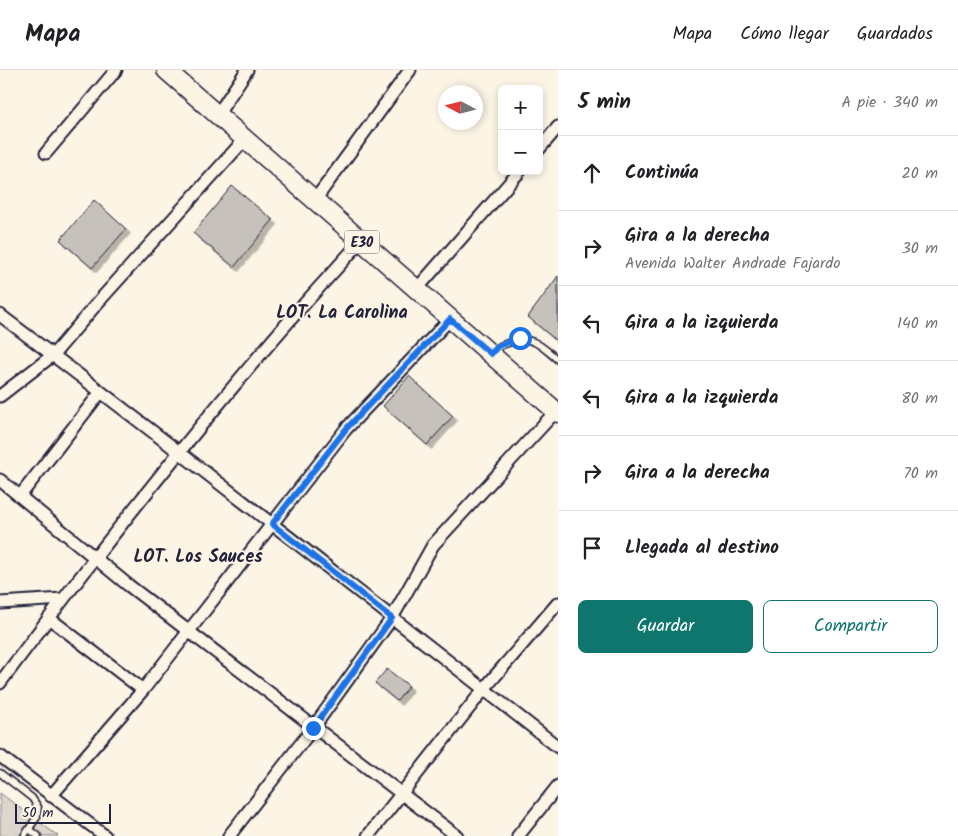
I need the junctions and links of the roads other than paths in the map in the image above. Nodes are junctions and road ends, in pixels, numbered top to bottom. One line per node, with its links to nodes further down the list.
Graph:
1 (116, 70): 9 (street)
2 (166, 70): 5 (main road, E30)
3 (247, 70): 5 (street)
4 (410, 70): 11 (street)
5 (218, 114): 7 (main road, E30)
6 (558, 127): 8 (street)
7 (245, 139): 11 (main road, E30); 17 (street)
8 (543, 144)
9 (46, 153)
10 (517, 175): 13 (street)
11 (315, 200): 12 (main road, E30)
12 (360, 241): 13 (main road, E30); 22 (street)
13 (416, 290): 15 (main road, E30)
14 (0, 315): 17 (street)
15 (450, 319): 16 (main road, E30); 25 (street)
16 (491, 354): 18 (lane); 21 (main road, E30)
17 (53, 355): 19 (street); 20 (street)
18 (558, 360)
19 (100, 393): 22 (street); 24 (street)
20 (0, 396)
21 (557, 412): 31 (street)
22 (180, 451): 25 (street); 26 (street)
23 (0, 480): 24 (street)
24 (20, 496): 26 (street)
25 (272, 524): 31 (street); 32 (street)
26 (96, 557): 27 (street); 32 (street)
27 (63, 599): 28 (street); 30 (street)
28 (0, 603)
29 (558, 603): 34 (street)
30 (49, 618): 33 (street); 35 (street)
31 (392, 618): 34 (street); 36 (street)
32 (189, 631): 35 (street); 36 (street)
33 (0, 683)
34 (484, 689): 37 (street); 41 (street)
35 (143, 690): 42 (street)
36 (313, 728): 41 (street); 47 (street)
37 (558, 747)
38 (0, 756): 42 (street)
39 (0, 773): 43 (lane)
40 (558, 786): 50 (street)
41 (401, 791): 48 (street); 49 (street)
42 (51, 796): 46 (street)
43 (29, 829): 44 (lane); 45 (lane)
44 (24, 836)
45 (38, 836)
46 (105, 836)
47 (229, 836)
48 (368, 836)
49 (457, 836)
50 (518, 836)

